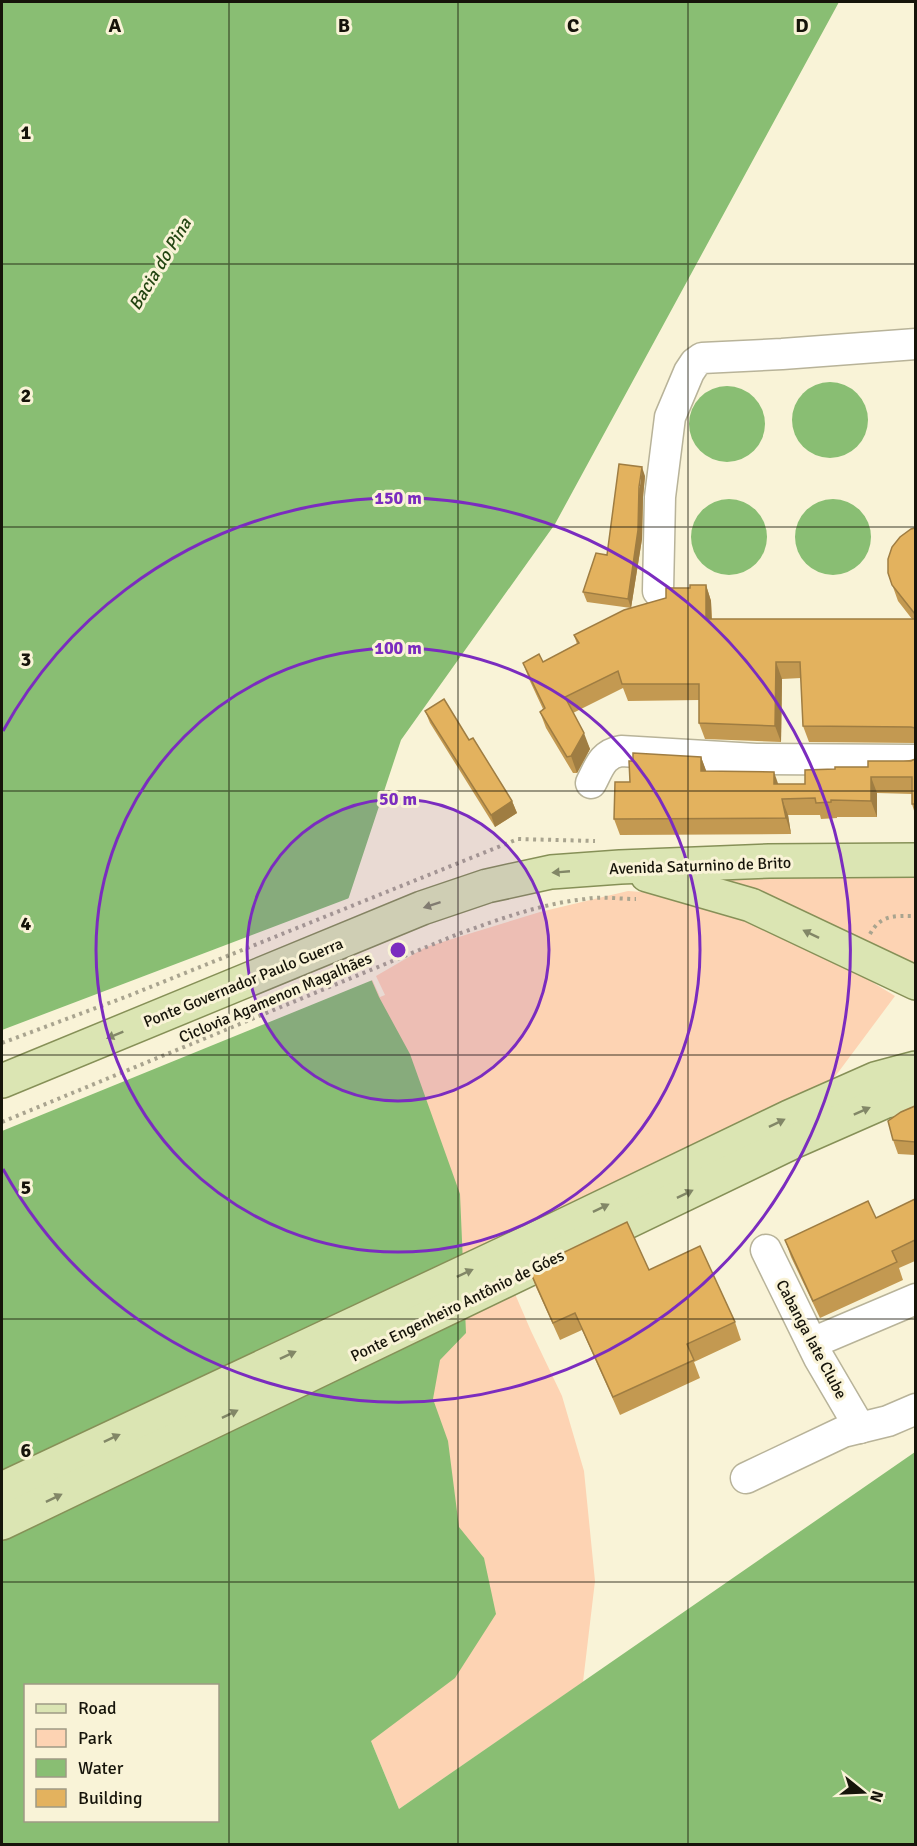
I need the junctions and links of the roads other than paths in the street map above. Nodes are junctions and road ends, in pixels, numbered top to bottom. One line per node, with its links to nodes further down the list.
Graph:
1 (915, 344): 2 (lane)
2 (658, 591)
3 (915, 760): 4 (lane)
4 (591, 783)
5 (915, 860): 6 (main road, Avenida Saturnino de Brito)
6 (822, 861): 7 (main road, Avenida Saturnino de Brito); 8 (main road)
7 (620, 867): 9 (main road, Avenida Saturnino de Brito, one-way to 9); 10 (main road, one-way to 7)
8 (915, 877)
9 (487, 886): 12 (main road, Ponte Governador Paulo Guerra, one-way to 12)
10 (915, 983)
11 (915, 1068): 14 (main road, Ponte Engenheiro Antônio de Góes, one-way to 11)
12 (2, 1081)
13 (915, 1095): 14 (main road, Ponte Engenheiro Antônio de Góes, one-way to 13)
14 (553, 1245): 21 (main road, Ponte Engenheiro Antônio de Góes, one-way to 14); 22 (main road, Ponte Engenheiro Antônio de Góes, one-way to 14)
15 (766, 1250): 17 (lane, Cabanga Iate Clube)
16 (915, 1299): 17 (lane)
17 (812, 1343): 19 (lane, Cabanga Iate Clube)
18 (915, 1409): 19 (lane)
19 (860, 1428): 20 (lane)
20 (746, 1478)
21 (2, 1489)
22 (2, 1523)

